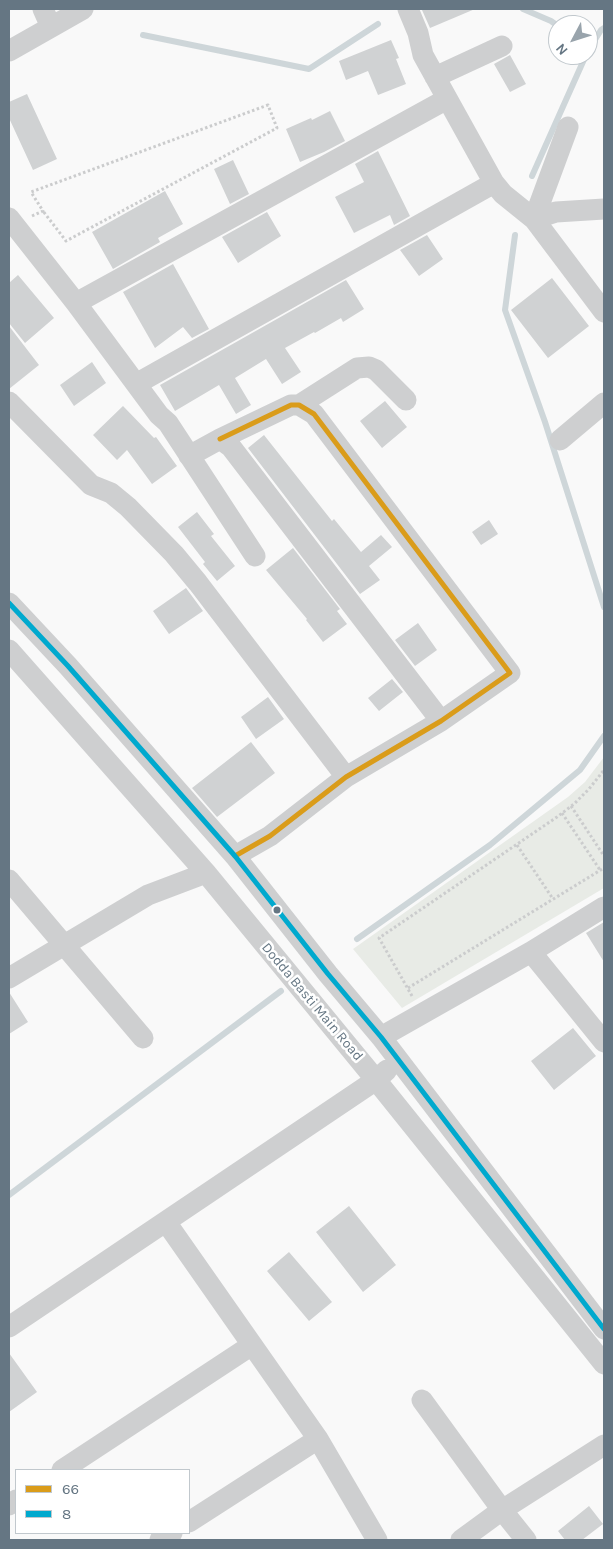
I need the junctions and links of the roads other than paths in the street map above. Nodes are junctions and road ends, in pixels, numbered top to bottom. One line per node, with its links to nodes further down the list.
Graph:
1 (83, 9): 3 (street)
2 (408, 9): 6 (street)
3 (47, 18): 5 (street)
4 (502, 46): 6 (street)
5 (9, 51)
6 (435, 77): 7 (street)
7 (448, 99): 9 (street); 13 (street)
8 (568, 127): 11 (street)
9 (494, 183): 11 (street); 15 (street)
10 (604, 208): 11 (street)
11 (534, 219): 14 (street)
12 (11, 221): 13 (street)
13 (76, 303): 15 (street)
14 (604, 312)
15 (136, 384): 22 (street)
16 (406, 400): 19 (street)
17 (9, 402): 27 (street)
18 (604, 403): 21 (street)
19 (299, 405): 20 (street); 26 (street)
20 (220, 439): 22 (street); 26 (street)
21 (560, 440)
22 (189, 456): 23 (street)
23 (255, 556)
24 (9, 603): 28 (street)
25 (9, 650): 29 (street, Dodda Basti Main Road)
26 (441, 721): 27 (street)
27 (346, 777): 28 (street)
28 (235, 856): 36 (street)
29 (206, 873): 32 (street); 39 (street, Dodda Basti Main Road)
30 (9, 880): 32 (street)
31 (604, 907): 33 (street)
32 (64, 944): 34 (street); 37 (street)
33 (531, 952): 35 (street); 36 (street)
34 (9, 978)
35 (601, 1032)
36 (381, 1037): 38 (street)
37 (143, 1038)
38 (398, 1061): 39 (street); 42 (street)
39 (376, 1080): 40 (street); 44 (street, Dodda Basti Main Road)
40 (166, 1222): 41 (street); 43 (street)
41 (9, 1327)
42 (604, 1329)
43 (252, 1345): 46 (street); 48 (street)
44 (604, 1364)
45 (422, 1400): 49 (street)
46 (318, 1439): 50 (street); 51 (street)
47 (604, 1445): 49 (street)
48 (64, 1469)
49 (502, 1510): 52 (street); 53 (street)
50 (190, 1521)
51 (377, 1540)
52 (461, 1540)
53 (526, 1540)

